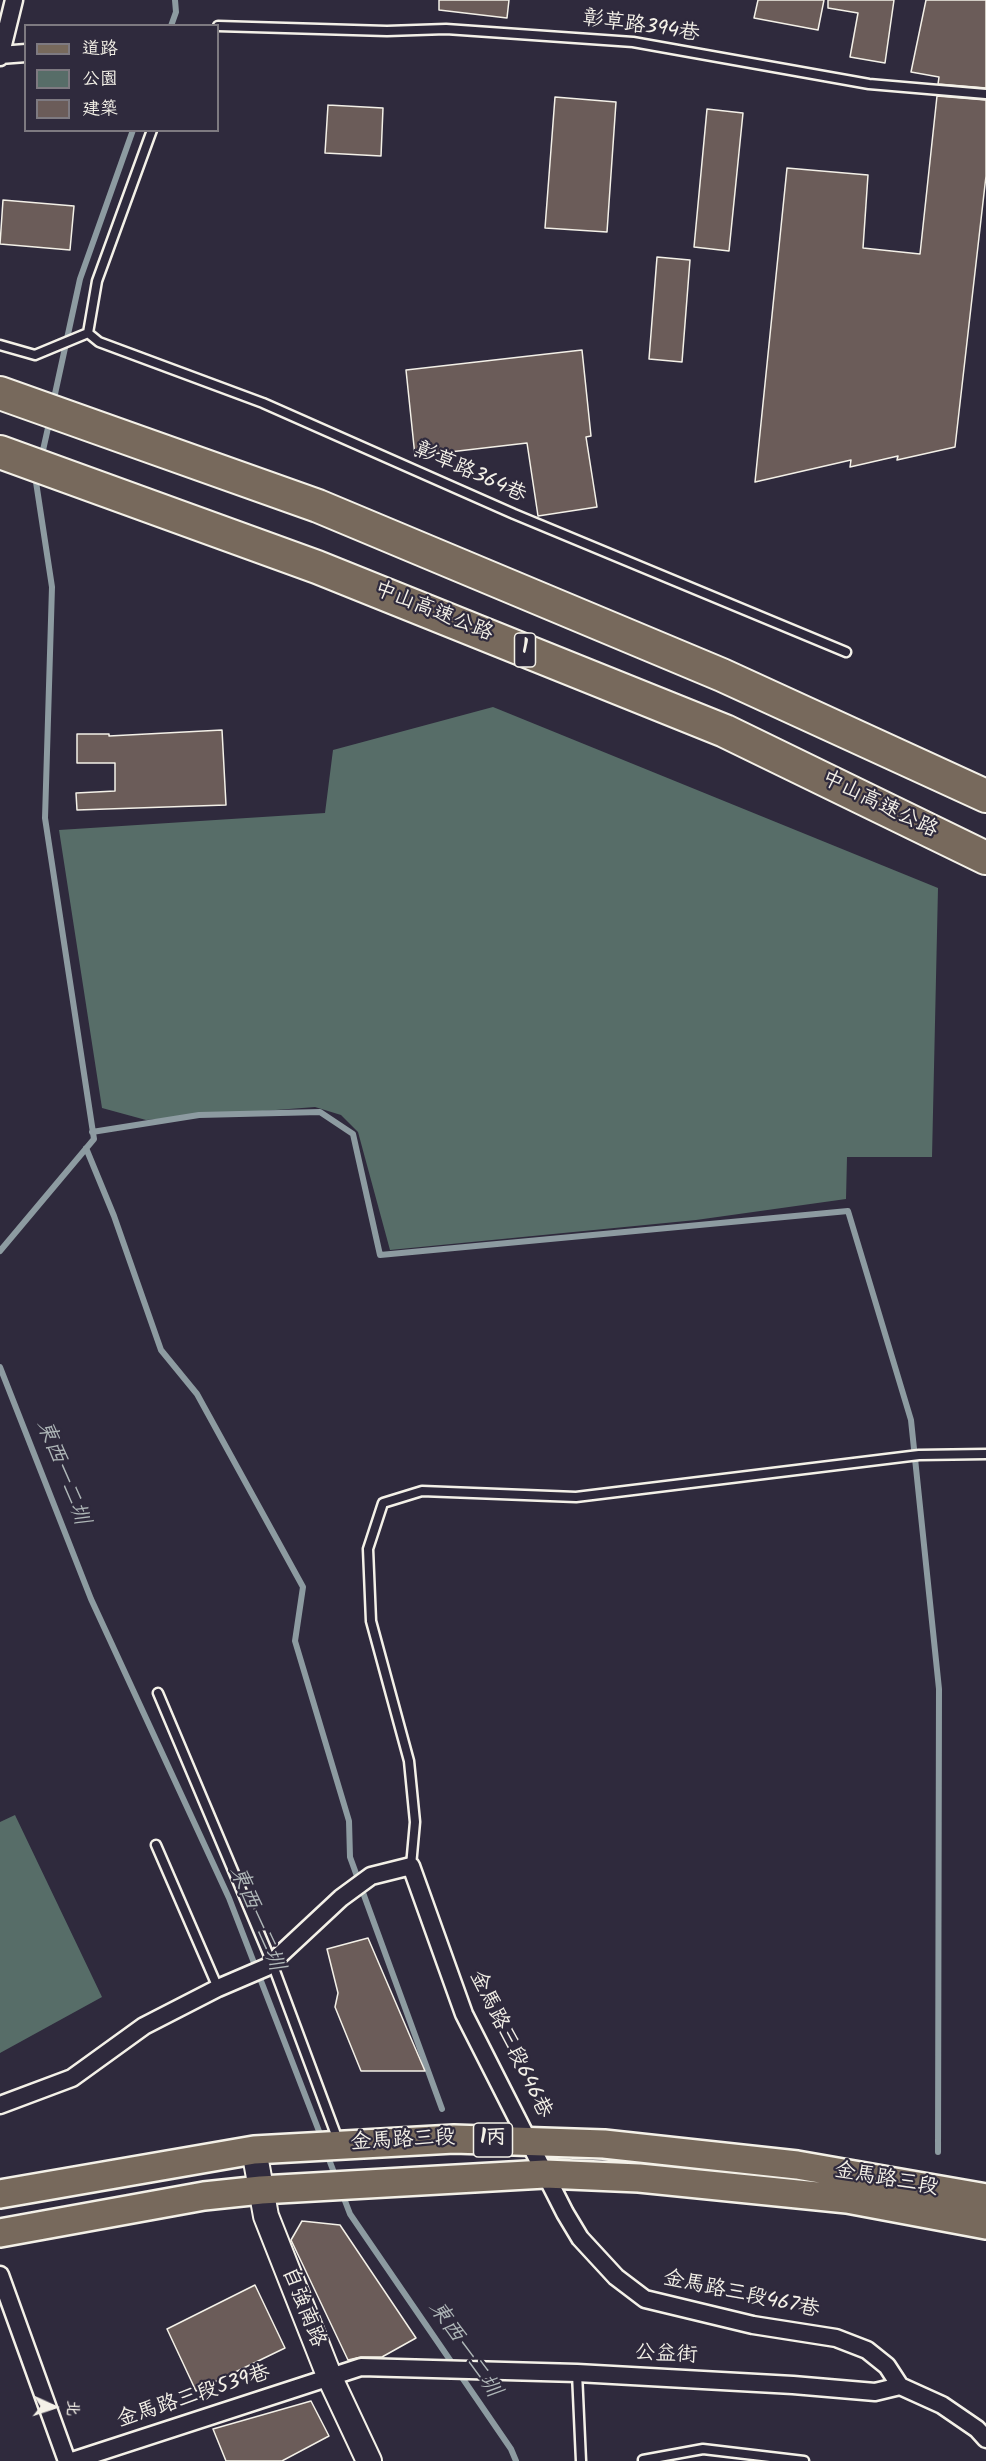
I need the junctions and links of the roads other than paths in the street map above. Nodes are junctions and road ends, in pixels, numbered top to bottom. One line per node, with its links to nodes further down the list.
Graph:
1 (14, 0): 4 (street)
2 (219, 26): 5 (lane, 彰草路394巷)
3 (24, 53): 4 (street)
4 (0, 56)
5 (986, 94)
6 (151, 132): 7 (lane)
7 (84, 334): 8 (lane); 11 (lane, 彰草路364巷)
8 (0, 345)
9 (0, 393): 12 (highway)
10 (24, 461): 13 (highway, 中山高速公路 / 1)
11 (846, 652)
12 (986, 796)
13 (986, 858)
14 (986, 1454): 17 (lane)
15 (158, 1693): 18 (lane)
16 (156, 1845): 19 (lane)
17 (411, 1866): 18 (street); 21 (street, 金馬路三段646巷)
18 (270, 1965): 19 (street); 22 (lane)
19 (218, 1988): 20 (street)
20 (0, 2105)
21 (530, 2140): 22 (main road, 金馬路三段 / 1丙); 24 (street, 金馬路三段646巷); 27 (main road, 金馬路三段 / 1丙)
22 (340, 2145): 23 (main road, 金馬路三段 / 1丙)
23 (254, 2150): 25 (street, 自強南路); 26 (main road, 金馬路三段 / 1丙)
24 (544, 2174): 25 (main road, 金馬路三段 / 1丙); 28 (main road, 金馬路三段 / 1丙); 33 (street, 金馬路三段467巷)
25 (261, 2190): 29 (main road, 金馬路三段 / 1丙); 32 (street, 自強南路)
26 (0, 2194)
27 (986, 2198)
28 (986, 2224)
29 (0, 2233)
30 (0, 2274): 36 (street)
31 (577, 2373): 32 (street, 公益街); 33 (street, 公益街); 39 (lane)
32 (330, 2378): 37 (street, 金馬路三段539巷); 38 (street, 自強南路)
33 (900, 2386): 34 (street)
34 (986, 2439)
35 (643, 2460): 40 (lane)
36 (67, 2461)
37 (72, 2461)
38 (369, 2461)
39 (581, 2461)
40 (804, 2461)

